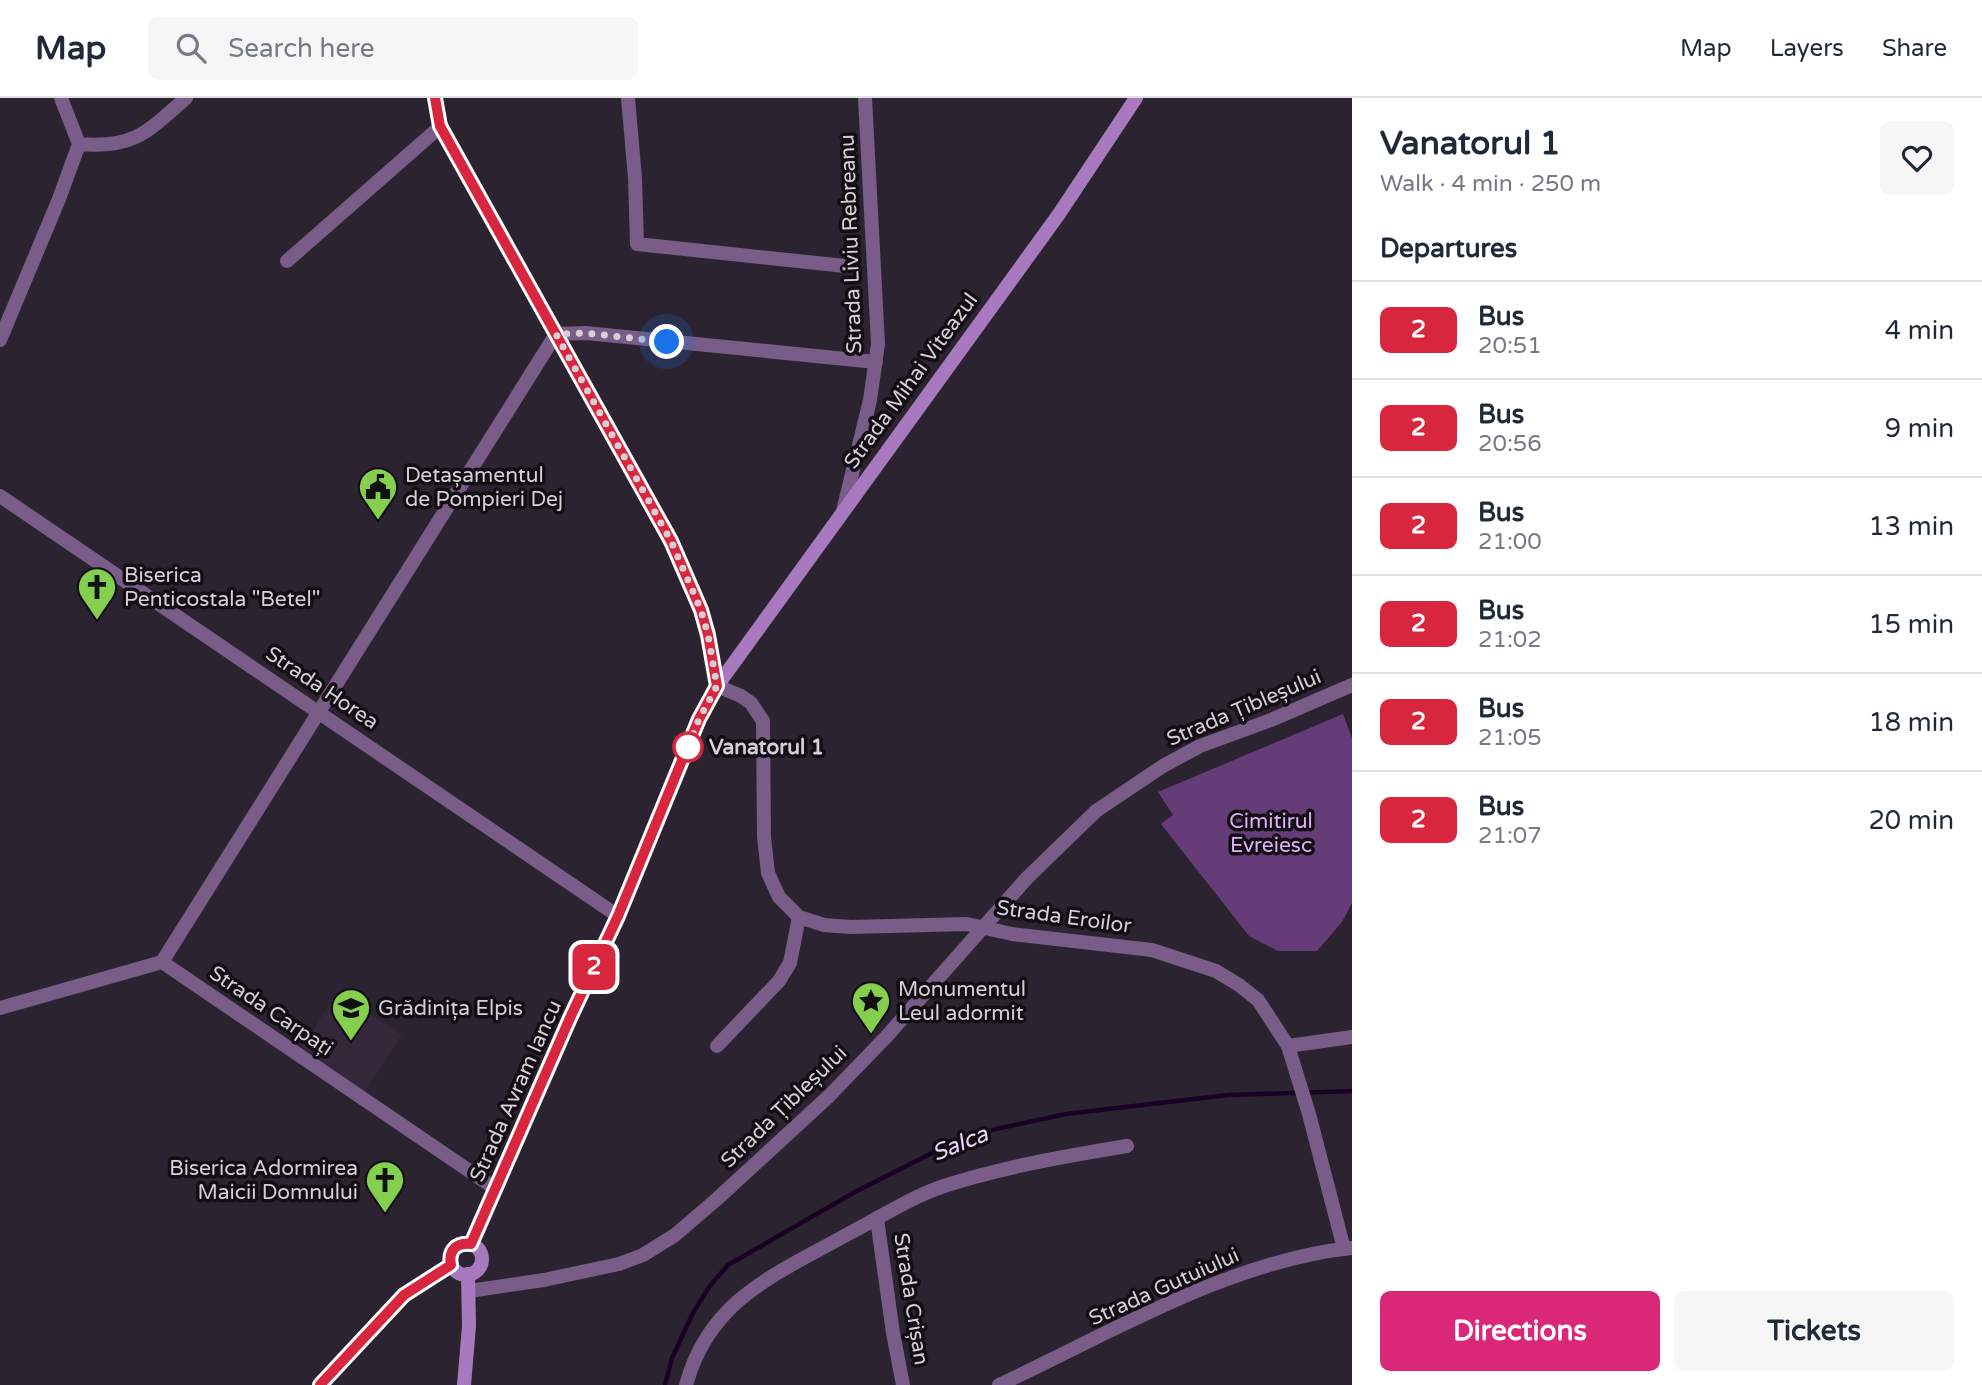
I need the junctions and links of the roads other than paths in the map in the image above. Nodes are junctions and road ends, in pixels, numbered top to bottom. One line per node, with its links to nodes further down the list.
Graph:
1 (61, 98): 8 (street)
2 (186, 98): 8 (street)
3 (435, 98): 7 (main road)
4 (628, 98): 10 (street)
5 (865, 98): 13 (street, Strada Liviu Rebreanu)
6 (1136, 98): 15 (main road, Strada Mihai Viteazul)
7 (440, 126): 9 (street); 11 (main road)
8 (79, 144): 12 (street)
9 (288, 261)
10 (845, 265)
11 (556, 334): 13 (street); 17 (main road); 18 (street)
12 (0, 340)
13 (876, 362): 15 (street, Strada Liviu Rebreanu)
14 (0, 496): 18 (street, Strada Horea)
15 (843, 511): 17 (main road, Strada Mihai Viteazul)
16 (1352, 685): 21 (street, Strada Țibleșului)
17 (717, 686): 19 (main road, Strada Avram Iancu); 20 (street)
18 (318, 710): 19 (street, Strada Horea); 22 (street)
19 (618, 916): 28 (main road, Strada Avram Iancu)
20 (799, 917): 21 (street, Strada Eroilor); 25 (street)
21 (982, 926): 26 (street, Strada Eroilor); 34 (street, Strada Țibleșului)
22 (162, 962): 23 (street); 28 (street, Strada Carpați)
23 (0, 1008)
24 (1352, 1037): 26 (street)
25 (717, 1046)
26 (1288, 1046): 31 (street, Strada Eroilor)
27 (1127, 1146): 29 (street, Strada Crișan)
28 (496, 1189): 30 (main road, Strada Avram Iancu)
29 (877, 1219): 37 (street, Strada Crișan); 38 (street, Strada Crișan)
30 (471, 1244): 32 (main road); 33 (main road)
31 (1348, 1249): 39 (street, Strada Gutuiului)
32 (451, 1265): 33 (main road); 35 (street)
33 (468, 1274): 34 (main road)
34 (470, 1291): 36 (main road)
35 (320, 1385)
36 (464, 1385)
37 (686, 1385)
38 (903, 1385)
39 (999, 1385)

